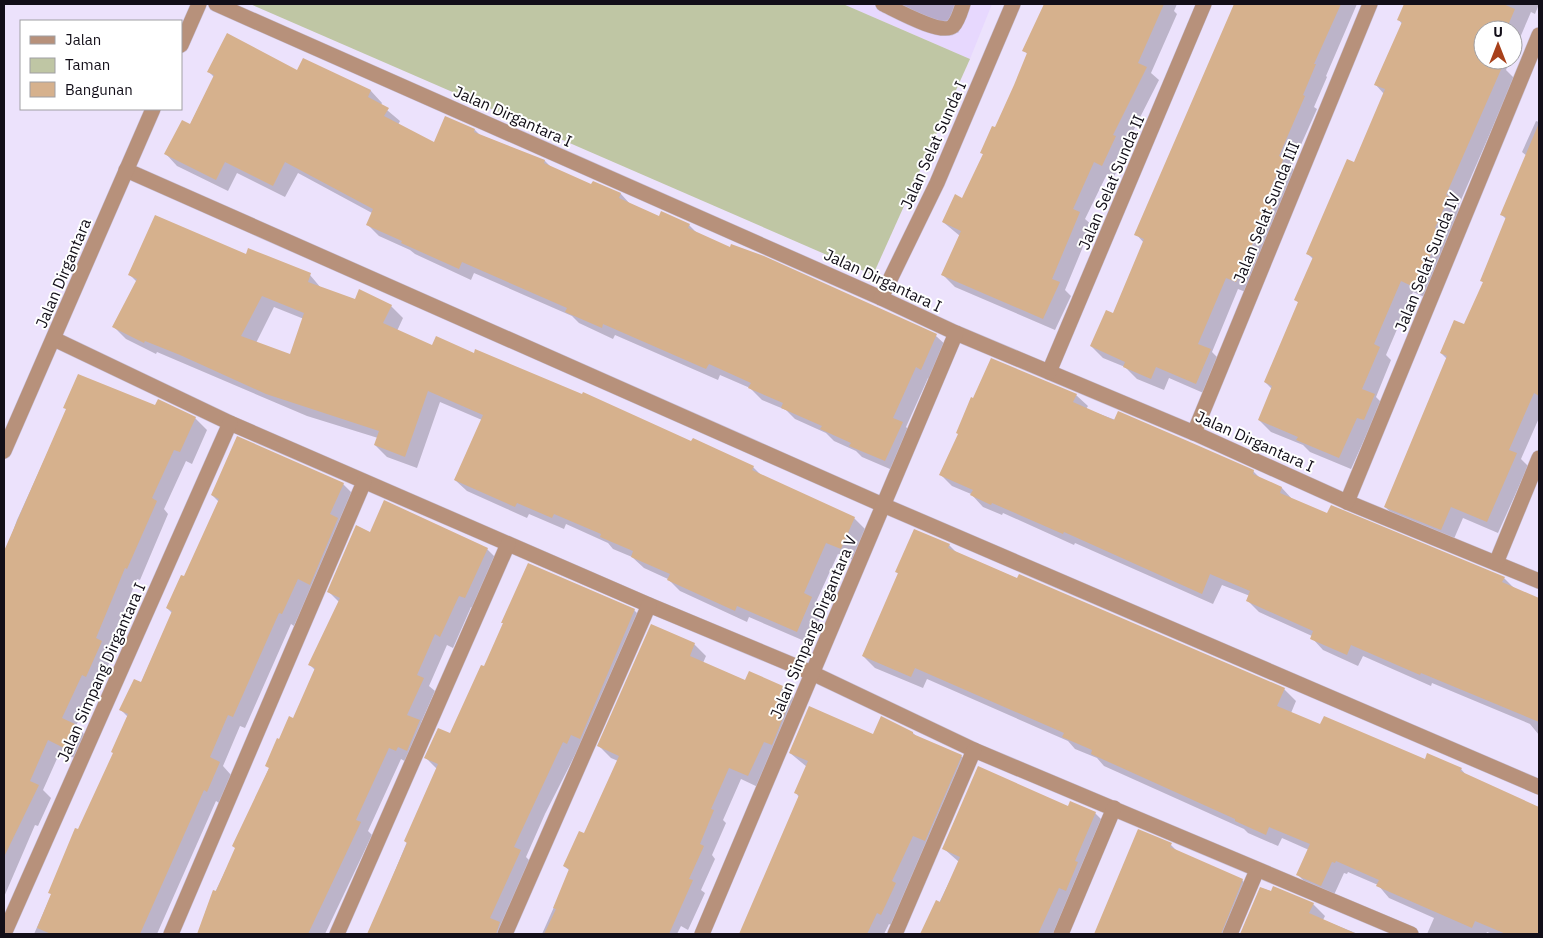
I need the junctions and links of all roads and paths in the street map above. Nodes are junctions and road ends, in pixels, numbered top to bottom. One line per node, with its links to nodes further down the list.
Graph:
1 (199, 4): 9 (street)
2 (216, 4): 12 (street, Jalan Dirgantara I)
3 (883, 4): 4 (street)
4 (963, 4)
5 (1013, 4): 12 (street, Jalan Selat Sunda I)
6 (1204, 4): 15 (street, Jalan Selat Sunda II)
7 (1370, 4): 17 (street, Jalan Selat Sunda III)
8 (1539, 35): 21 (street, Jalan Selat Sunda IV)
9 (182, 43)
10 (153, 110): 11 (street, Jalan Dirgantara)
11 (126, 170): 14 (street, Jalan Dirgantara); 22 (street)
12 (881, 298): 13 (street, Jalan Dirgantara I)
13 (956, 333): 15 (street, Jalan Dirgantara I); 22 (street, Jalan Simpang Dirgantara V)
14 (54, 339): 16 (street); 18 (street, Jalan Dirgantara)
15 (1049, 372): 17 (street, Jalan Dirgantara I)
16 (230, 423): 20 (street); 33 (street, Jalan Simpang Dirgantara I)
17 (1194, 433): 21 (street, Jalan Dirgantara I)
18 (4, 451)
19 (1539, 458): 24 (street)
20 (364, 482): 23 (street); 34 (street)
21 (1347, 502): 24 (street, Jalan Dirgantara I)
22 (883, 505): 27 (street, Jalan Simpang Dirgantara V); 29 (street)
23 (508, 544): 26 (street); 35 (street)
24 (1496, 563): 25 (street, Jalan Dirgantara I)
25 (1539, 581)
26 (649, 605): 27 (street); 36 (street)
27 (812, 672): 28 (street); 37 (street, Jalan Simpang Dirgantara V)
28 (974, 750): 30 (street); 38 (street)
29 (1539, 787)
30 (1114, 808): 31 (street); 39 (street)
31 (1257, 870): 32 (street); 40 (street)
32 (1403, 933)
33 (4, 934)
34 (171, 934)
35 (337, 934)
36 (505, 934)
37 (702, 934)
38 (895, 934)
39 (1061, 934)
40 (1230, 934)

